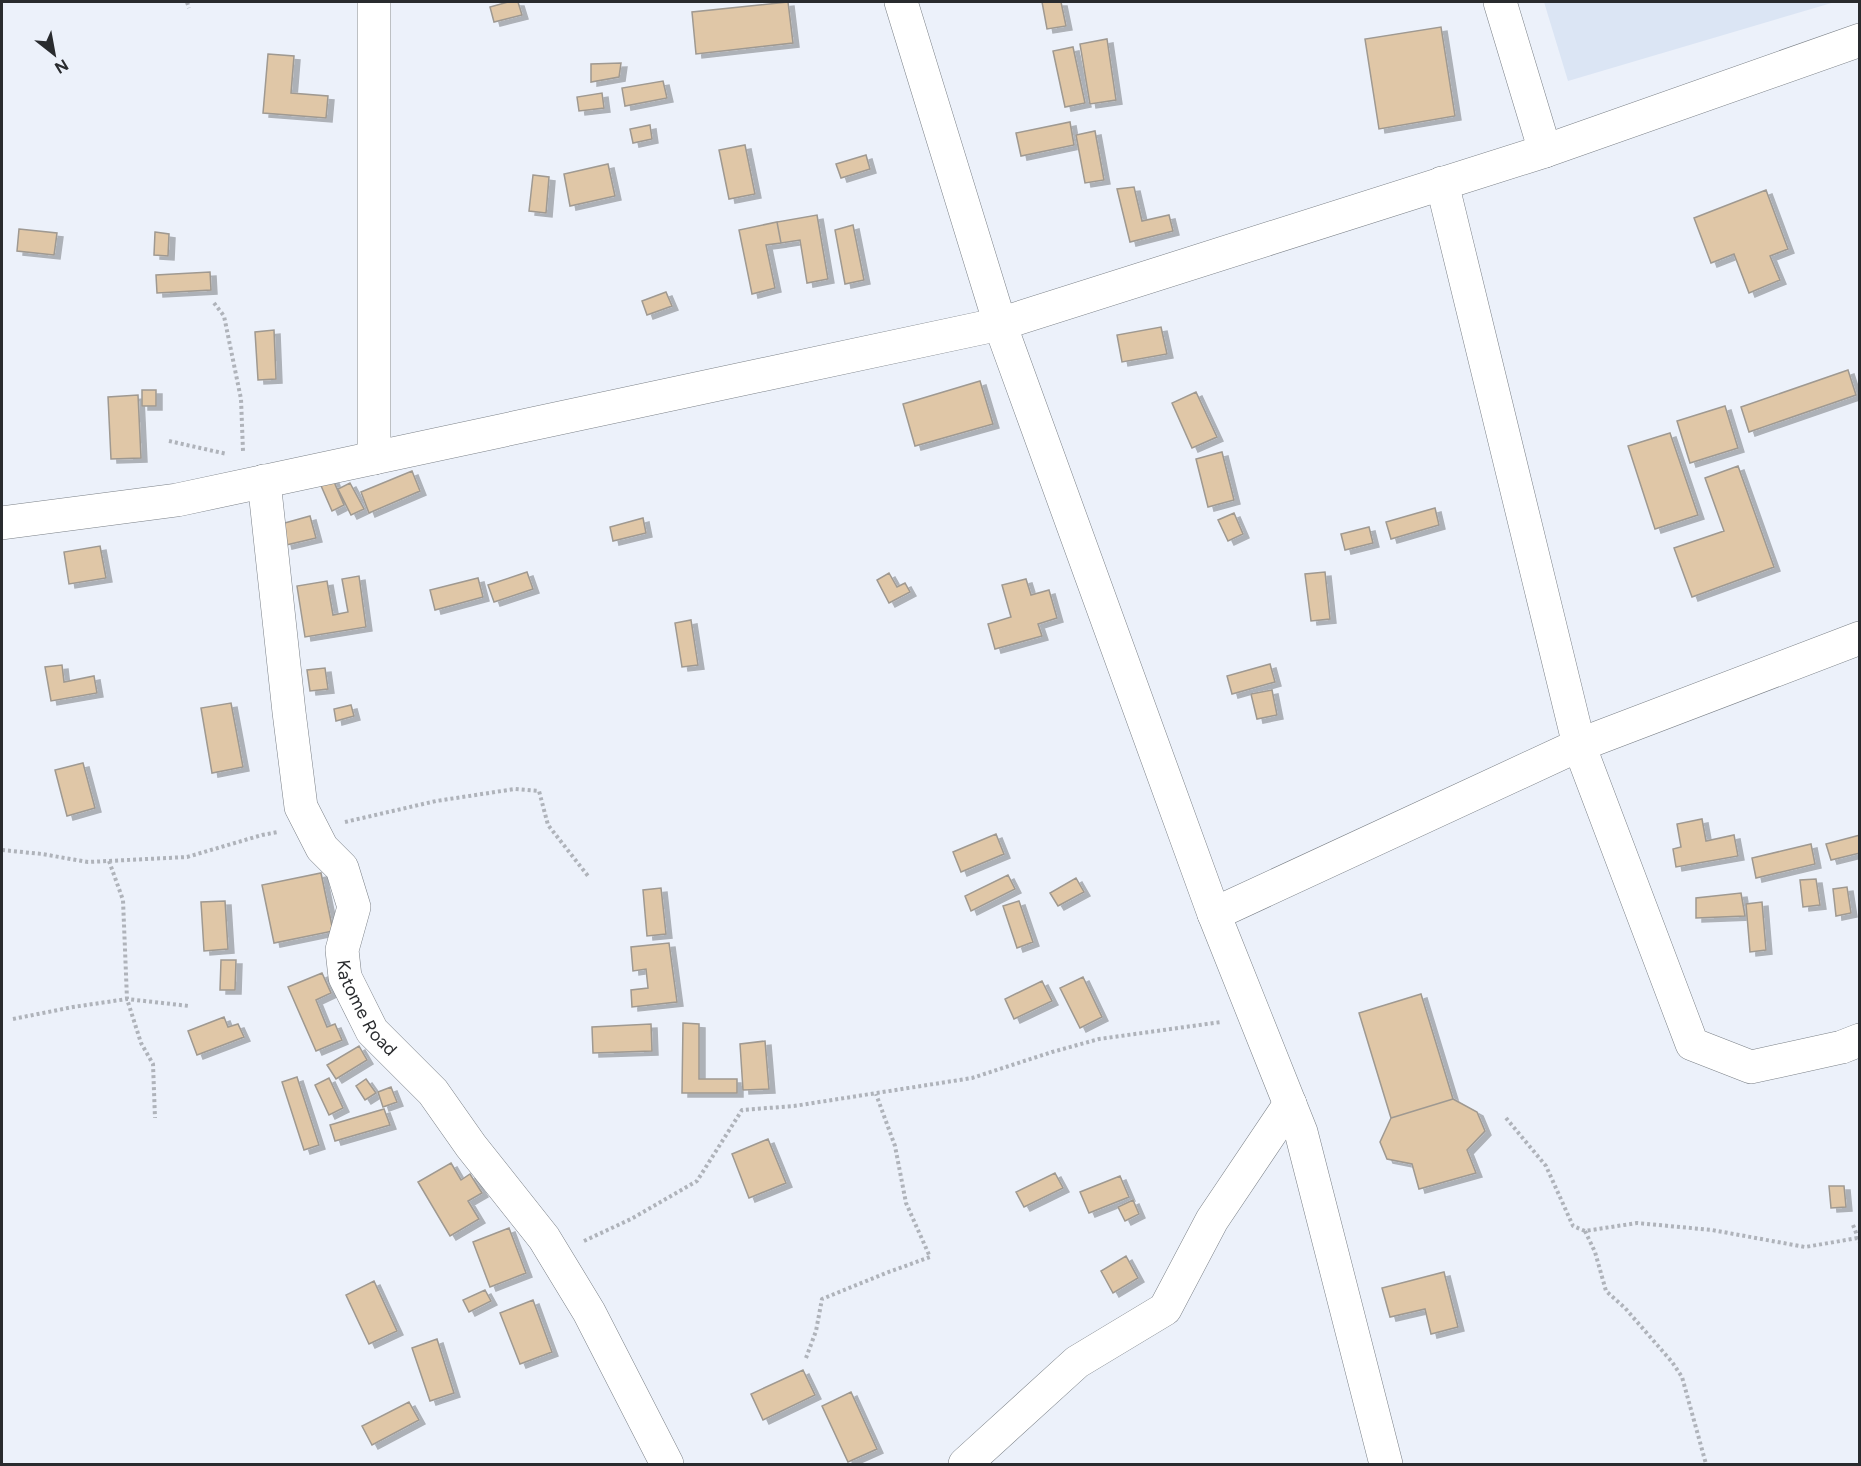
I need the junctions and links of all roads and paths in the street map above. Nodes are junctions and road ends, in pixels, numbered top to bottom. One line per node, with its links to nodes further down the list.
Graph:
1 (188, 2): 5 (path)
2 (374, 2): 11 (street)
3 (901, 2): 10 (street)
4 (1500, 2): 7 (street)
5 (189, 8)
6 (1860, 40): 7 (street)
7 (1545, 151): 8 (street)
8 (1442, 183): 10 (street); 15 (street)
9 (214, 303): 12 (path)
10 (1000, 324): 11 (street); 17 (street)
11 (374, 458): 12 (street)
12 (254, 470): 13 (street); 31 (street, Katome Road)
13 (2, 523)
14 (1860, 638): 15 (street)
15 (1579, 745): 17 (street); 22 (street)
16 (109, 861): 18 (path)
17 (1214, 914): 20 (street)
18 (127, 999): 19 (path); 21 (path); 25 (path)
19 (189, 1006)
20 (1255, 1018): 23 (path); 24 (street)
21 (13, 1019)
22 (1860, 1040)
23 (876, 1094): 31 (path); 32 (path)
24 (1290, 1104): 34 (street); 35 (street)
25 (155, 1118)
26 (1506, 1118): 28 (path)
27 (1853, 1225): 29 (path)
28 (1586, 1231): 29 (path); 36 (path)
29 (1858, 1238): 30 (path)
30 (1860, 1243)
31 (554, 1253): 33 (street, Katome Road)
32 (806, 1358)
33 (667, 1464)
34 (964, 1464)
35 (1386, 1464)
36 (1706, 1464)

